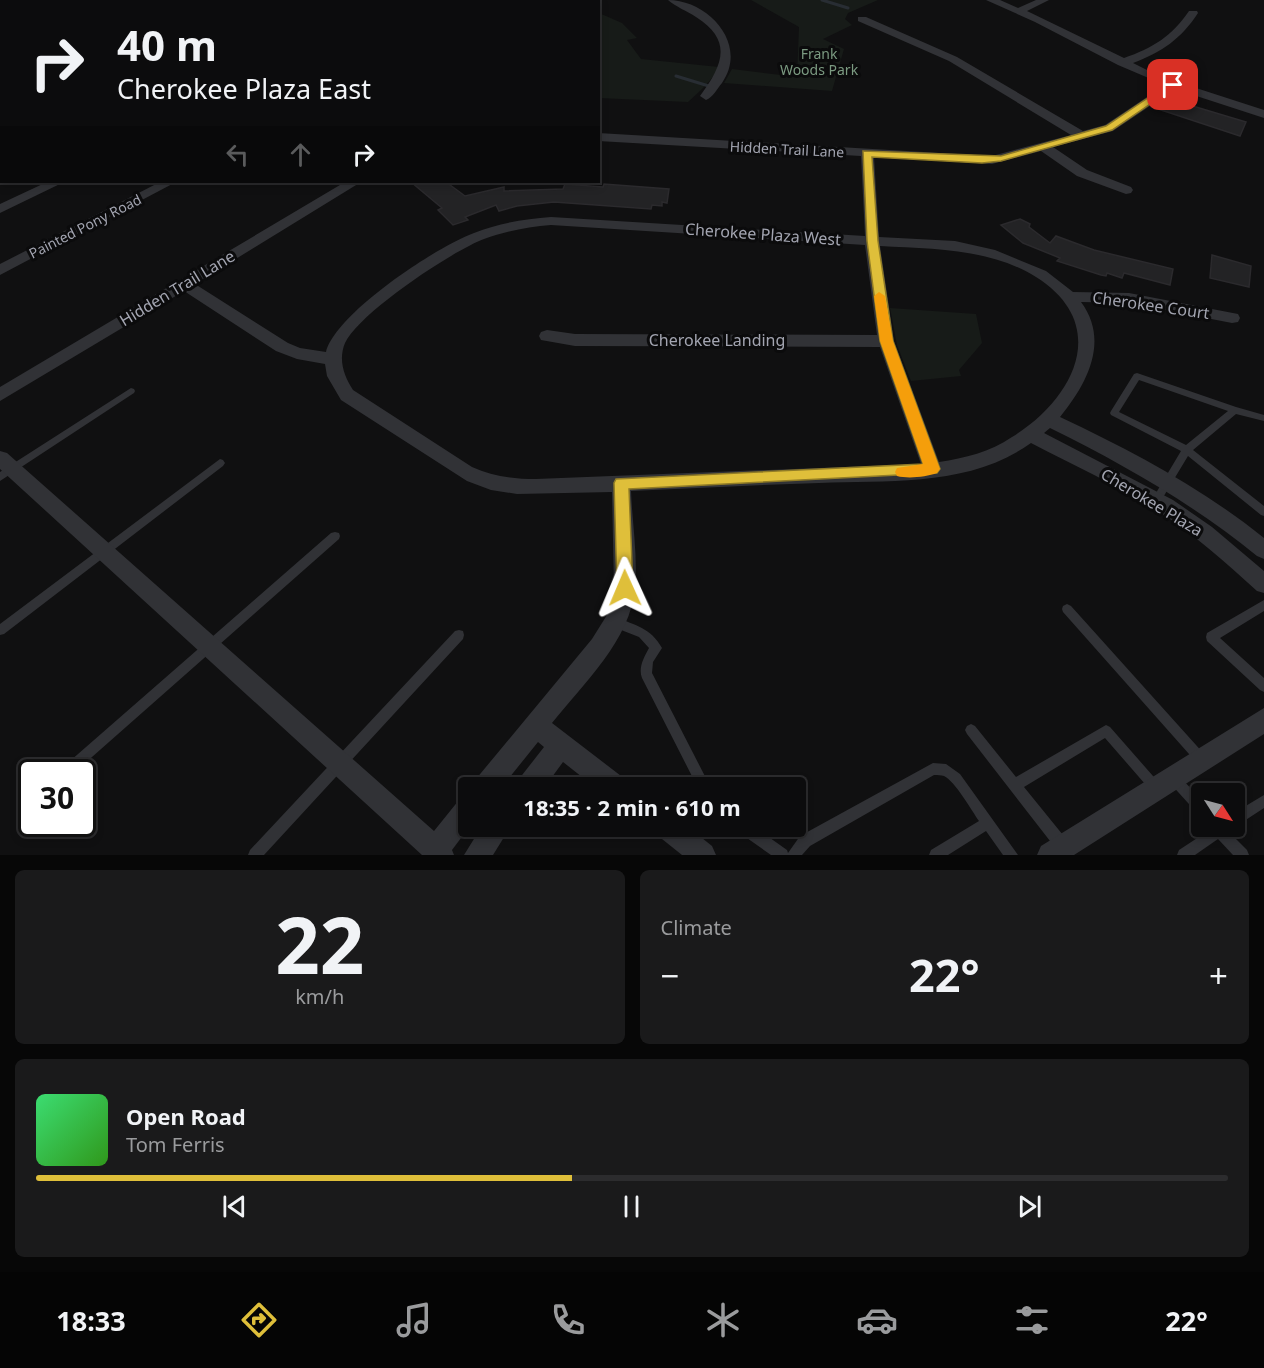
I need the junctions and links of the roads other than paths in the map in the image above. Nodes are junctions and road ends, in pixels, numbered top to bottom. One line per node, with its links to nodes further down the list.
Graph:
1 (673, 0): 9 (street)
2 (991, 0): 4 (street)
3 (1044, 0): 4 (street)
4 (1019, 11): 7 (street)
5 (1193, 13): 7 (street)
6 (862, 19): 11 (street)
7 (1122, 63): 8 (street)
8 (1173, 85): 10 (street); 11 (street, Hidden Trail Lane)
9 (706, 96)
10 (1264, 114)
11 (1082, 136): 13 (street, Hidden Trail Lane)
12 (600, 137): 14 (street, Hidden Trail Lane)
13 (1044, 147): 14 (street, Hidden Trail Lane); 18 (street)
14 (867, 153): 20 (street)
15 (55, 183): 19 (street)
16 (167, 183): 21 (street, Painted Pony Road)
17 (352, 183): 22 (street, Hidden Trail Lane)
18 (1126, 190)
19 (0, 209)
20 (872, 241): 23 (street, Cherokee Plaza West); 26 (street); 27 (street, Cherokee Plaza West)
21 (0, 270)
22 (184, 284): 27 (street); 29 (street, Hidden Trail Lane)
23 (1070, 298): 24 (street, Cherokee Court); 32 (street, Cherokee Plaza West)
24 (1232, 318)
25 (547, 336): 26 (street, Cherokee Landing)
26 (886, 341): 37 (street)
27 (333, 358): 39 (street, Cherokee Plaza West)
28 (131, 391): 36 (lane)
29 (0, 395)
30 (1235, 410): 31 (lane); 34 (lane); 34 (lane)
31 (1264, 418)
32 (1048, 419): 33 (street, Cherokee Plaza West); 38 (street, Cherokee Plaza)
33 (1031, 435): 37 (street, Cherokee Plaza West); 40 (street, Cherokee Plaza)
34 (1187, 450): 38 (lane); 41 (lane)
35 (220, 464): 44 (lane)
36 (4, 468): 44 (street)
37 (932, 469): 39 (street, Cherokee Plaza West)
38 (1168, 481): 40 (lane); 43 (street, Cherokee Plaza)
39 (621, 483): 48 (street)
40 (1156, 501): 45 (street, Cherokee Plaza)
41 (1264, 512)
42 (335, 536): 51 (lane)
43 (1264, 550)
44 (103, 551): 49 (lane); 51 (street)
45 (1264, 584)
46 (1264, 605): 52 (lane)
47 (1067, 609): 58 (lane)
48 (615, 622): 54 (street); 63 (lane)
49 (0, 630)
50 (459, 635): 59 (lane)
51 (211, 648): 57 (lane); 59 (street)
52 (1264, 686)
53 (1264, 720): 58 (street)
54 (537, 726): 56 (street); 60 (street)
55 (971, 730): 65 (lane)
56 (561, 745): 61 (street); 62 (street)
57 (81, 759)
58 (1202, 759): 64 (street)
59 (339, 763): 77 (street); 78 (lane)
60 (494, 777)
61 (536, 777)
62 (602, 777)
63 (699, 777)
64 (1164, 783): 65 (lane); 67 (lane); 76 (street)
65 (1015, 786): 76 (lane)
66 (1264, 801): 68 (lane)
67 (1191, 802)
68 (1245, 814)
69 (458, 823): 77 (street)
70 (988, 823): 82 (lane); 83 (lane); 84 (lane)
71 (490, 837): 79 (street)
72 (680, 837): 80 (street)
73 (757, 837): 81 (lane)
74 (1209, 837): 85 (lane)
75 (1228, 837): 86 (lane)
76 (1056, 851)
77 (438, 852)
78 (255, 855)
79 (477, 855)
80 (703, 855)
81 (782, 855)
82 (793, 855)
83 (936, 855)
84 (1011, 855)
85 (1184, 855)
86 (1242, 855)

